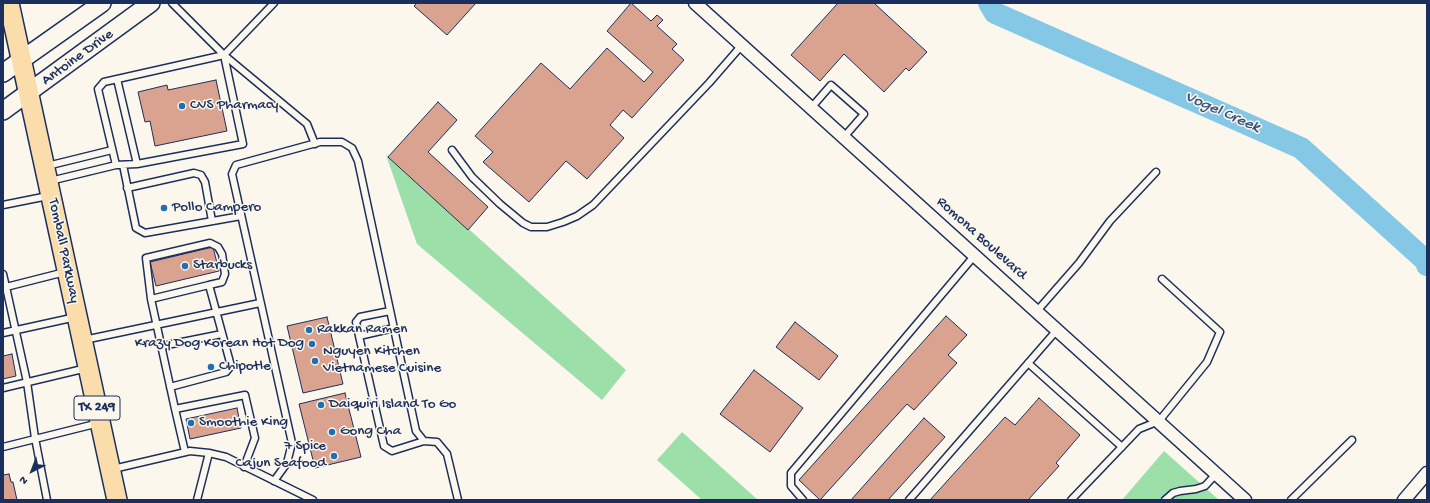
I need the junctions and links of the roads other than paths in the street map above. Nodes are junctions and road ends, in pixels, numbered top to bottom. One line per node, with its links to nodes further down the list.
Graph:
1 (9, 3): 9 (main road, Tomball Parkway / TX 249)
2 (102, 3): 9 (main road, Antoine Drive)
3 (151, 3): 12 (main road, Antoine Drive)
4 (172, 3): 8 (lane)
5 (274, 3): 8 (lane)
6 (695, 3): 7 (street, Romona Boulevard)
7 (742, 45): 13 (street, Romona Boulevard); 18 (lane)
8 (224, 55): 11 (lane); 16 (lane); 19 (lane)
9 (22, 60): 10 (main road, Antoine Drive); 12 (main road, Tomball Parkway / TX 249)
10 (3, 73)
11 (117, 79): 17 (lane); 19 (lane)
12 (29, 94): 14 (main road, Antoine Drive); 22 (main road, Tomball Parkway / TX 249)
13 (811, 108): 15 (street, Romona Boulevard); 15 (lane)
14 (3, 111)
15 (844, 137): 27 (street, Romona Boulevard)
16 (315, 144): 25 (lane); 35 (lane)
17 (112, 150): 20 (lane); 22 (lane)
18 (452, 150)
19 (137, 164): 20 (lane)
20 (119, 165): 22 (lane); 23 (lane)
21 (1156, 172): 36 (lane)
22 (48, 181): 24 (lane); 28 (main road, Tomball Parkway / TX 249)
23 (127, 188): 26 (lane); 26 (lane)
24 (3, 205)
25 (241, 216): 26 (lane); 34 (lane)
26 (212, 221)
27 (975, 255): 36 (street, Romona Boulevard); 73 (lane)
28 (68, 271): 32 (lane); 38 (main road, Tomball Parkway / TX 249)
29 (3, 274): 32 (lane)
30 (1162, 279): 54 (lane)
31 (209, 285): 33 (lane); 33 (lane); 37 (lane)
32 (4, 288): 42 (lane)
33 (151, 299): 39 (lane)
34 (260, 303): 37 (lane); 67 (lane)
35 (390, 311): 40 (lane); 45 (lane)
36 (1037, 311): 41 (street, Romona Boulevard)
37 (217, 312): 39 (lane); 44 (lane)
38 (78, 317): 42 (lane); 46 (main road, Tomball Parkway / TX 249)
39 (158, 324): 46 (lane); 47 (lane)
40 (394, 328): 45 (lane); 58 (lane)
41 (1057, 330): 48 (lane); 54 (street, Romona Boulevard)
42 (16, 331): 43 (lane); 50 (lane)
43 (3, 333)
44 (222, 334): 47 (lane); 51 (lane)
45 (359, 336): 58 (lane)
46 (83, 340): 49 (main road, Tomball Parkway / TX 249)
47 (162, 346): 51 (lane)
48 (1028, 363): 59 (lane); 74 (lane)
49 (89, 368): 50 (lane); 55 (main road, Tomball Parkway / TX 249)
50 (27, 382): 52 (lane); 56 (lane)
51 (170, 386): 53 (lane)
52 (3, 388)
53 (175, 409): 61 (lane); 63 (lane)
54 (1159, 421): 59 (lane); 66 (street, Romona Boulevard)
55 (100, 423): 56 (lane); 64 (main road, Tomball Parkway / TX 249)
56 (35, 438): 60 (lane); 68 (lane)
57 (1352, 440): 78 (lane)
58 (424, 441): 72 (lane)
59 (1122, 446): 75 (lane)
60 (3, 447)
61 (185, 452): 62 (lane); 64 (lane)
62 (209, 453): 63 (lane); 70 (lane)
63 (244, 466): 67 (lane)
64 (110, 469): 69 (main road, Tomball Parkway / TX 249)
65 (1427, 473): 79 (street)
66 (1216, 474): 76 (lane); 77 (street, Romona Boulevard)
67 (274, 481): 71 (lane)
68 (47, 500)
69 (117, 500)
70 (197, 500)
71 (313, 500)
72 (458, 500)
73 (803, 500)
74 (909, 500)
75 (1072, 500)
76 (1165, 500)
77 (1245, 500)
78 (1291, 500)
79 (1404, 500)

